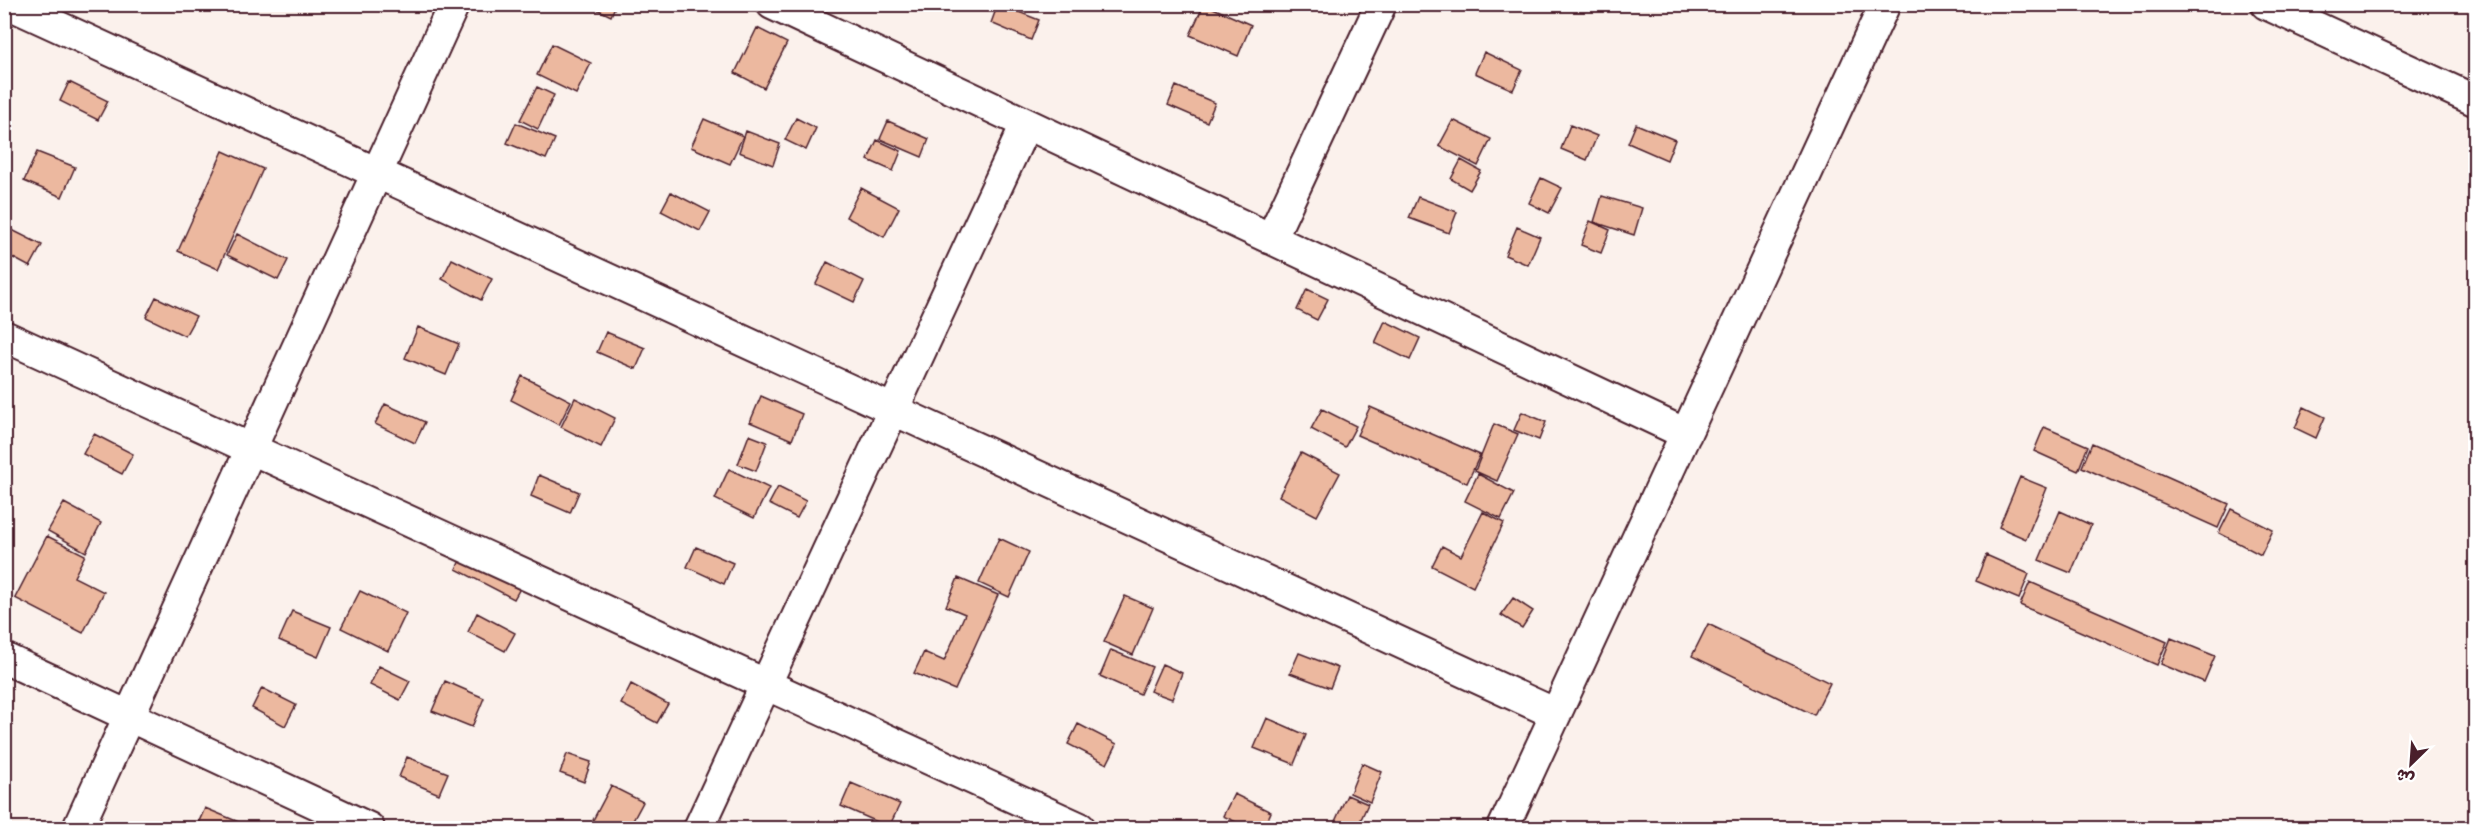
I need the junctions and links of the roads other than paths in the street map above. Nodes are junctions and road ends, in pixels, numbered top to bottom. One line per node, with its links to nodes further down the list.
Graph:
1 (9, 4): 9 (street)
2 (454, 4): 9 (street)
3 (772, 4): 8 (street)
4 (1381, 4): 10 (street)
5 (1885, 4): 13 (street)
6 (2266, 4): 7 (street)
7 (2475, 101)
8 (1026, 124): 10 (street); 12 (street)
9 (376, 173): 12 (street); 14 (street)
10 (1271, 239): 13 (street)
11 (4, 336): 14 (street)
12 (893, 410): 16 (street); 17 (street)
13 (1686, 434): 17 (street)
14 (251, 448): 16 (street); 18 (street)
15 (4, 658): 18 (street)
16 (765, 684): 21 (street); 22 (street)
17 (1556, 714): 23 (street)
18 (128, 716): 19 (street); 20 (street)
19 (78, 828)
20 (369, 828)
21 (699, 828)
22 (1080, 828)
23 (1503, 828)

